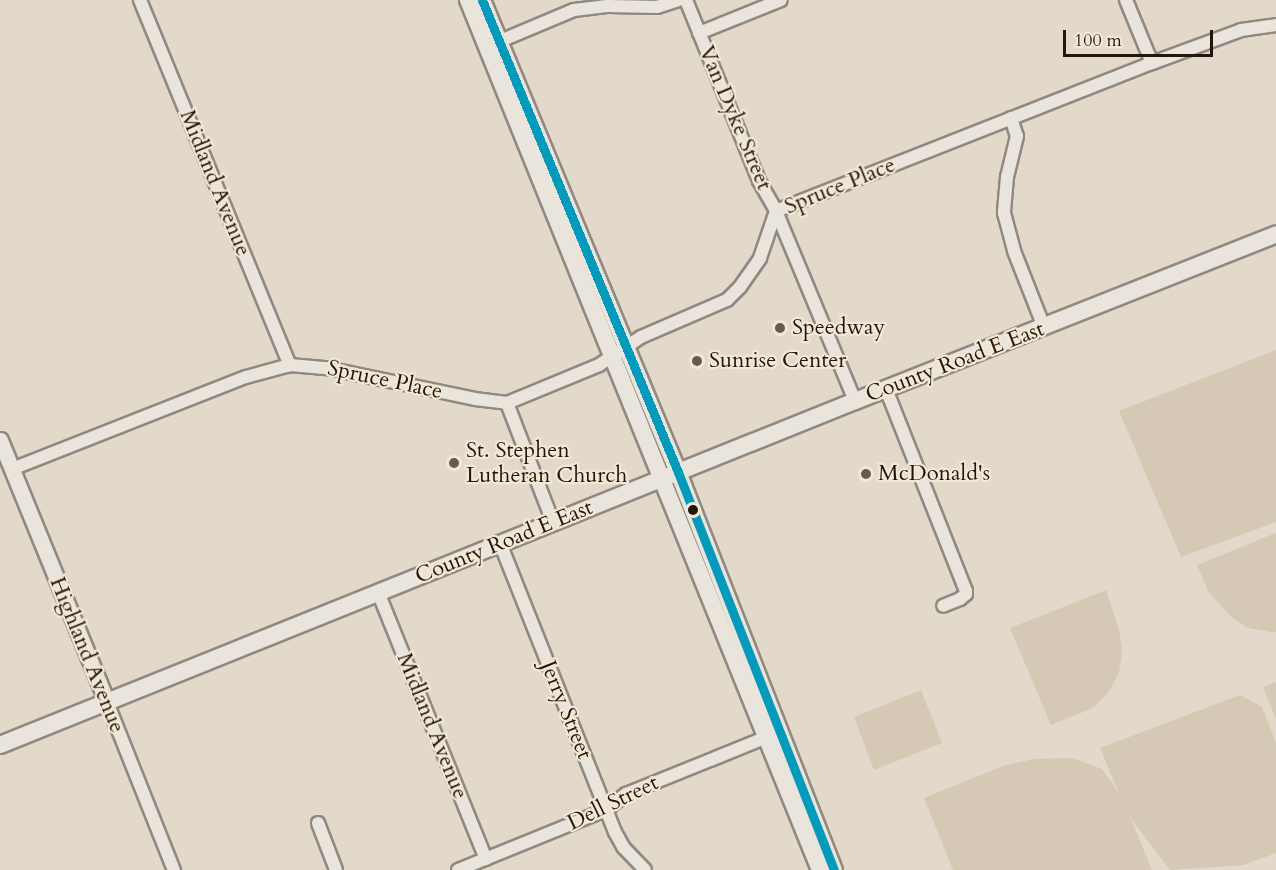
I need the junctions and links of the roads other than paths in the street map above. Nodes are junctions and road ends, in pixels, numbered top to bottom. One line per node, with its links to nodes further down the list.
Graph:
1 (140, 0): 17 (street, Midland Avenue)
2 (468, 0): 10 (main road)
3 (482, 0): 10 (main road)
4 (678, 0): 10 (street)
5 (686, 0): 9 (street, Van Dyke Street)
6 (781, 0): 9 (street)
7 (1126, 0): 11 (street)
8 (1276, 25): 11 (street, Spruce Place)
9 (699, 33): 13 (street, Van Dyke Street)
10 (493, 44): 16 (main road)
11 (1152, 63): 12 (street, Spruce Place)
12 (1011, 118): 13 (street, Spruce Place); 15 (street)
13 (776, 212): 16 (street, Spruce Place); 19 (street, Van Dyke Street)
14 (1276, 234): 15 (main road, County Road E East)
15 (1044, 327): 18 (main road, County Road E East)
16 (620, 352): 20 (street, Spruce Place); 23 (main road)
17 (290, 365): 20 (street, Spruce Place); 22 (street, Spruce Place)
18 (886, 389): 19 (main road, County Road E East); 27 (street)
19 (855, 401): 23 (main road, County Road E East)
20 (507, 403): 24 (street)
21 (0, 440): 22 (street, Highland Avenue)
22 (12, 469): 28 (street, Highland Avenue)
23 (670, 475): 24 (main road, County Road E East); 29 (main road); 39 (main road)
24 (553, 522): 25 (main road, County Road E East)
25 (500, 543): 26 (main road, County Road E East); 31 (street, Jerry Street)
26 (378, 592): 28 (main road, County Road E East); 33 (street, Midland Avenue)
27 (943, 606)
28 (107, 702): 30 (main road, County Road E East); 34 (street, Highland Avenue)
29 (767, 737): 31 (street, Dell Street); 38 (main road)
30 (0, 745)
31 (606, 810): 33 (street, Dell Street); 37 (street, Jerry Street)
32 (318, 823): 35 (street)
33 (486, 859): 36 (street, Dell Street)
34 (174, 870)
35 (336, 870)
36 (458, 870)
37 (645, 870)
38 (820, 870)
39 (834, 870)

